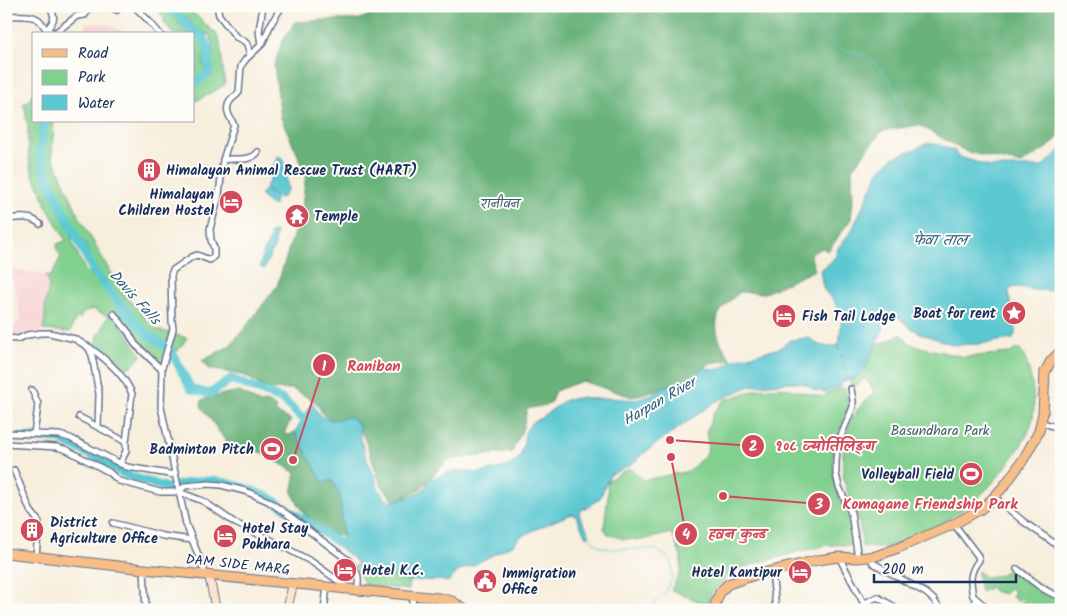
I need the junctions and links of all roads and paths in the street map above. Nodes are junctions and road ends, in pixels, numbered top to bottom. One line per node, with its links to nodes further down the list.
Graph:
1 (50, 6): 11 (street)
2 (90, 6): 11 (street)
3 (108, 6): 8 (street)
4 (134, 6): 12 (street)
5 (219, 6): 14 (street)
6 (263, 6): 13 (street)
7 (282, 6): 13 (street)
8 (117, 10)
9 (8, 11): 10 (main road); 11 (street)
10 (6, 26)
11 (47, 30)
12 (158, 32)
13 (261, 45): 14 (street)
14 (250, 55): 16 (street)
15 (258, 152): 16 (street)
16 (223, 160): 23 (street)
17 (6, 219): 18 (street)
18 (40, 224)
19 (114, 314): 23 (street)
20 (6, 338): 21 (street)
21 (88, 347): 28 (street); 32 (street)
22 (1061, 351): 27 (main road)
23 (162, 368): 36 (street)
24 (851, 389): 46 (street)
25 (32, 390): 31 (street)
26 (79, 417): 28 (street)
27 (1041, 422): 29 (street); 38 (main road)
28 (98, 427): 32 (street)
29 (1061, 429)
30 (6, 433): 31 (street)
31 (34, 433): 34 (street)
32 (126, 442): 34 (street)
33 (6, 444): 37 (street)
34 (120, 464): 36 (street)
35 (14, 470): 44 (street)
36 (176, 478): 37 (street)
37 (179, 491): 41 (street); 54 (street); 54 (street)
38 (994, 498): 40 (main road); 42 (street)
39 (113, 523): 41 (street)
40 (954, 524): 47 (main road); 57 (street)
41 (192, 540): 51 (street)
42 (1061, 548)
43 (6, 553): 44 (main road, DAM SIDE MARG)
44 (36, 556): 48 (main road, DAM SIDE MARG)
45 (839, 557): 46 (main road); 50 (main road); 66 (street)
46 (858, 558): 47 (main road)
47 (870, 558): 67 (street)
48 (144, 569): 51 (main road, DAM SIDE MARG); 58 (street)
49 (1017, 569): 56 (street)
50 (772, 571): 64 (main road); 65 (street)
51 (208, 575): 52 (main road, DAM SIDE MARG); 59 (main road)
52 (293, 584): 53 (main road, DAM SIDE MARG); 60 (main road)
53 (327, 587): 54 (main road, DAM SIDE MARG); 61 (street)
54 (353, 590): 55 (main road, DAM SIDE MARG)
55 (413, 595): 62 (street); 63 (main road, DAM SIDE MARG)
56 (1061, 596)
57 (978, 600): 68 (street); 69 (street)
58 (146, 610)
59 (216, 610)
60 (287, 610)
61 (324, 610)
62 (412, 610)
63 (465, 610)
64 (713, 610)
65 (776, 610)
66 (900, 610)
67 (940, 610)
68 (968, 610)
69 (989, 610)

